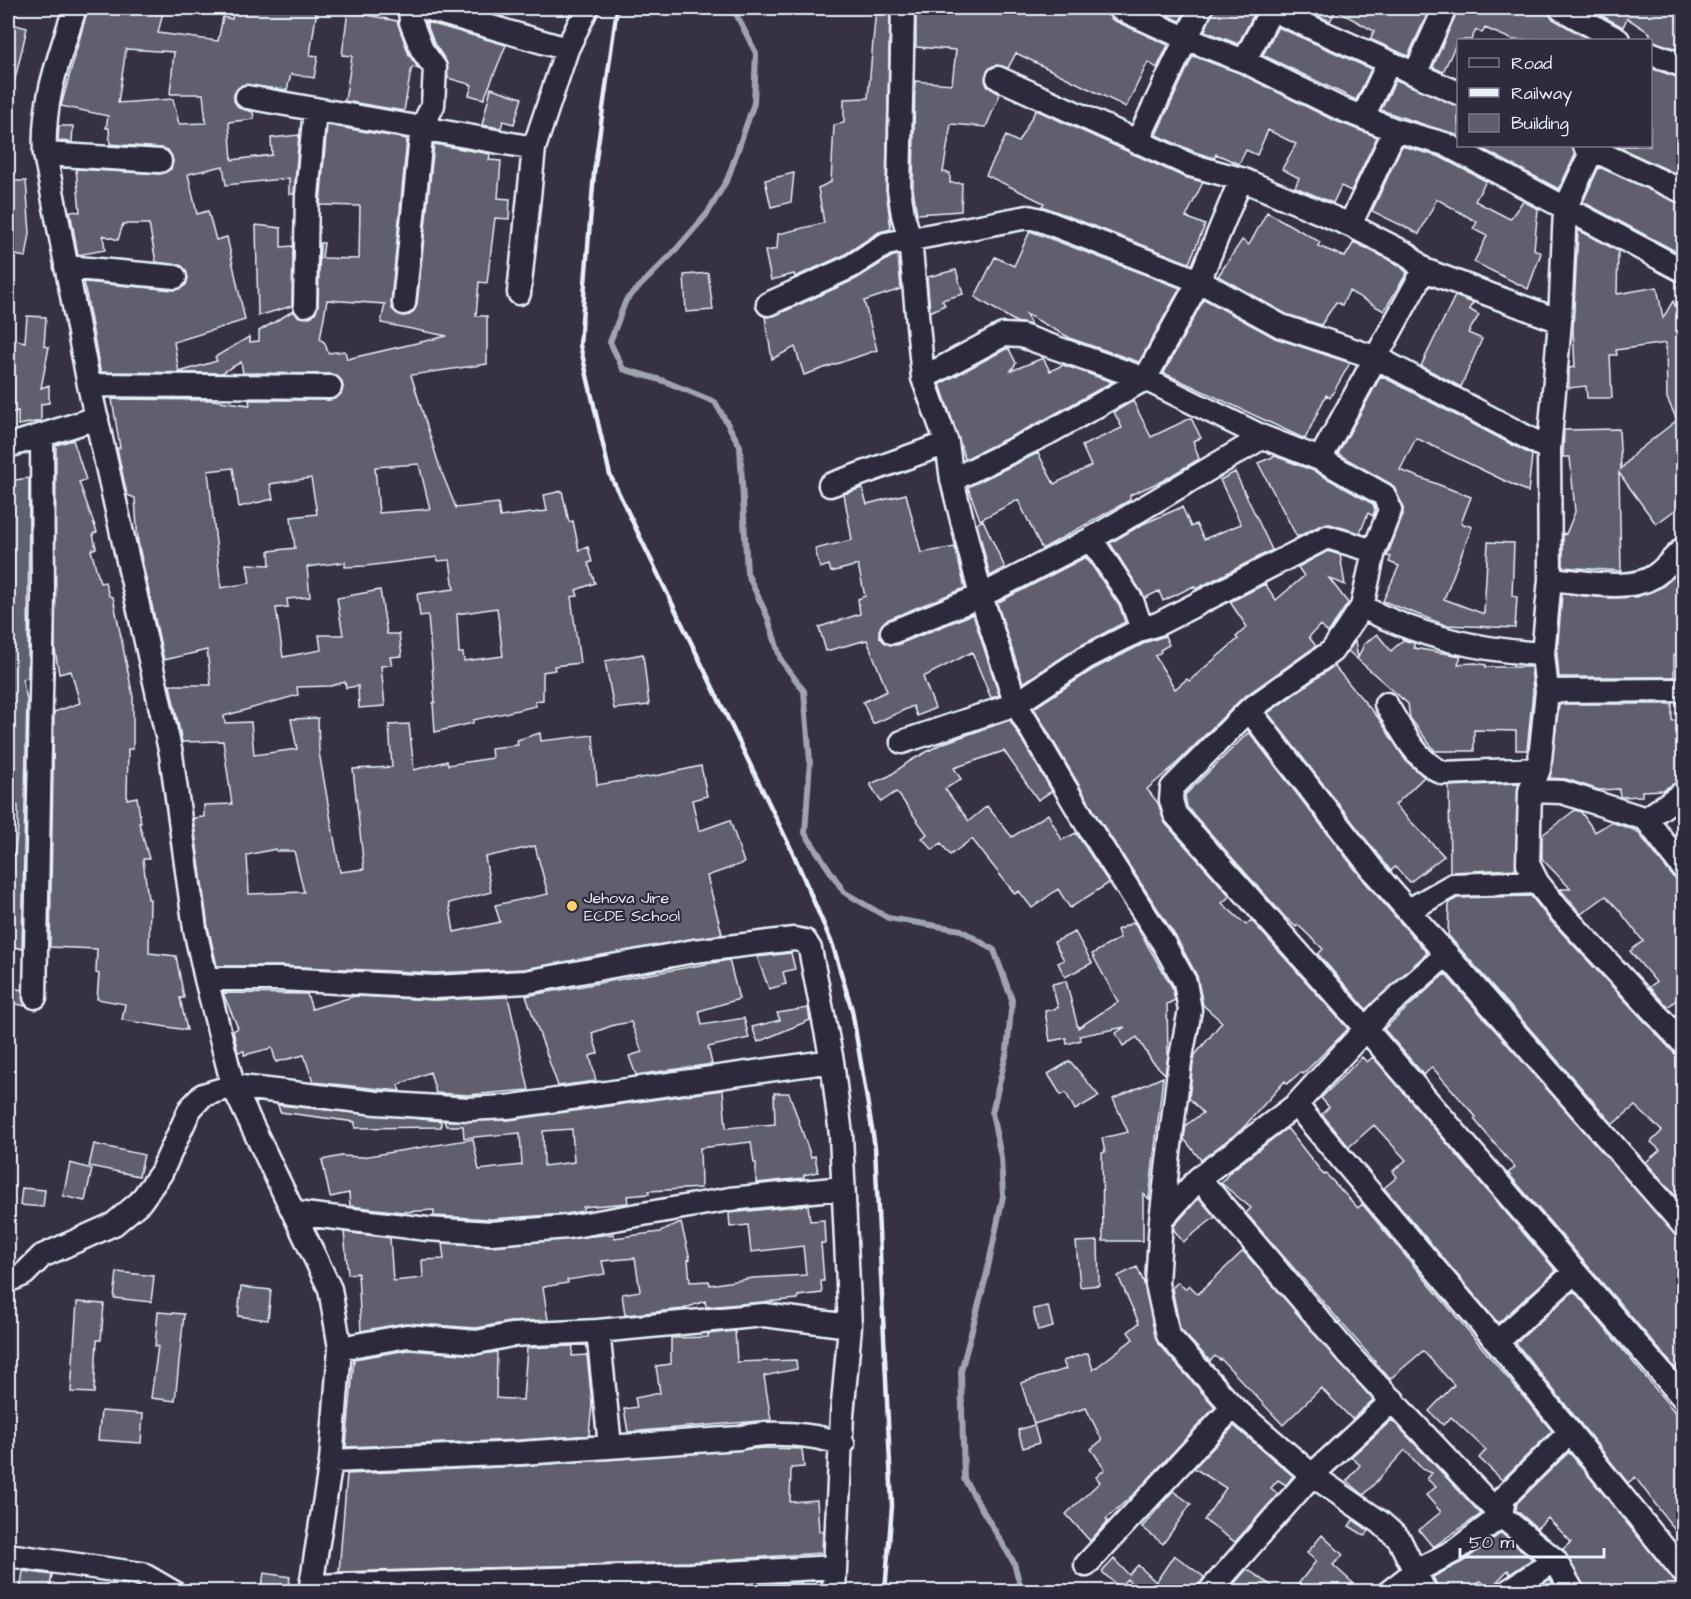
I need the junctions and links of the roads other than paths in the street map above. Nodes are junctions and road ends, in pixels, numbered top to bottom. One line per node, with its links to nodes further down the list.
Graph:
1 (75, 8): 29 (street)
2 (410, 8): 24 (street)
3 (425, 8): 13 (street)
4 (587, 8): 13 (street)
5 (903, 8): 35 (street)
6 (1119, 8): 11 (street)
7 (1201, 8): 11 (street)
8 (1270, 8): 15 (street); 16 (street)
9 (1445, 8): 18 (street)
10 (1560, 8): 12 (street)
11 (1185, 38): 15 (street); 26 (street)
12 (1616, 39)
13 (567, 49): 28 (street)
14 (1652, 54): 17 (street)
15 (1244, 61): 23 (street)
16 (1389, 62): 18 (street); 23 (street)
17 (1683, 66)
18 (1415, 75): 20 (street)
19 (998, 78): 26 (street)
20 (1457, 93)
21 (247, 97): 22 (street)
22 (315, 109): 24 (street); 44 (street)
23 (1363, 117): 25 (street)
24 (422, 127): 28 (street); 42 (street)
25 (1395, 130): 33 (street); 34 (street)
26 (1137, 142): 31 (street)
27 (1589, 147): 32 (street); 33 (street)
28 (534, 148): 41 (street)
29 (45, 154): 30 (street); 36 (street)
30 (160, 161)
31 (1241, 179): 34 (street); 40 (street)
32 (1683, 192)
33 (1565, 209): 38 (street); 45 (street)
34 (1350, 225): 37 (street)
35 (910, 239): 40 (street); 43 (street); 47 (street)
36 (66, 267): 39 (street); 49 (street)
37 (1424, 270): 45 (street); 46 (street)
38 (1683, 271)
39 (175, 277)
40 (1199, 281): 46 (street); 48 (street)
41 (519, 293)
42 (404, 303)
43 (768, 304)
44 (305, 305)
45 (1560, 321): 56 (street)
46 (1377, 358): 56 (street); 57 (street)
47 (923, 378): 48 (street); 54 (street)
48 (1145, 379): 53 (street); 58 (street)
49 (89, 385): 50 (street); 51 (street)
50 (330, 387)
51 (97, 418): 52 (street); 83 (street)
52 (42, 437): 55 (street); 84 (street)
53 (1263, 437): 57 (street); 60 (street)
54 (947, 443): 58 (street); 59 (street)
55 (8, 446)
56 (1549, 448): 63 (street)
57 (1320, 459): 62 (street)
58 (952, 480): 64 (street)
59 (830, 485)
60 (1091, 539): 64 (street); 66 (street)
61 (1683, 548): 63 (street)
62 (1374, 551): 65 (street); 66 (street)
63 (1550, 579): 68 (street)
64 (981, 596): 67 (street); 71 (street)
65 (1362, 607): 68 (street); 73 (street)
66 (1142, 629): 71 (street)
67 (892, 632)
68 (1543, 654): 70 (street)
69 (1683, 690): 70 (street)
70 (1546, 691): 75 (street)
71 (1016, 704): 74 (street); 93 (street)
72 (1386, 704): 75 (street)
73 (1249, 710): 81 (street); 85 (street)
74 (902, 742)
75 (1539, 769): 76 (street)
76 (1530, 791): 78 (street); 80 (street)
77 (1683, 792): 78 (street)
78 (1646, 819): 79 (street)
79 (1683, 869)
80 (1536, 882): 81 (street); 86 (street)
81 (1409, 910): 82 (street)
82 (1447, 954): 85 (street); 94 (street)
83 (206, 979): 87 (street); 88 (street)
84 (35, 997)
85 (1366, 1029): 89 (street); 95 (street)
86 (1683, 1044)
87 (832, 1061): 88 (street); 91 (street)
88 (233, 1086): 92 (street); 96 (street)
89 (1296, 1105): 90 (street); 99 (street)
90 (1199, 1178): 93 (street); 102 (street)
91 (843, 1188): 92 (street); 97 (street)
92 (296, 1214): 100 (street)
93 (1161, 1220): 103 (street)
94 (1683, 1226)
95 (1575, 1272): 99 (street); 101 (street)
96 (8, 1277)
97 (850, 1326): 98 (street); 105 (street)
98 (598, 1331): 100 (street); 106 (street)
99 (1497, 1342): 104 (street)
100 (340, 1348): 107 (street)
101 (1683, 1399)
102 (1393, 1400): 108 (street); 109 (street)
103 (1233, 1407): 108 (street); 112 (street)
104 (1569, 1433): 109 (street); 114 (street)
105 (843, 1444): 106 (street); 113 (street)
106 (610, 1446): 107 (street)
107 (331, 1461): 116 (street)
108 (1312, 1475): 115 (street); 119 (street)
109 (1501, 1516): 111 (street); 115 (street)
110 (8, 1556): 117 (street)
111 (1555, 1560): 121 (street); 122 (street)
112 (1086, 1565)
113 (836, 1567): 116 (street); 118 (street)
114 (1683, 1573)
115 (1421, 1581): 120 (street)
116 (310, 1589)
117 (173, 1592)
118 (834, 1592)
119 (1209, 1592)
120 (1389, 1592)
121 (1507, 1592)
122 (1573, 1592)

